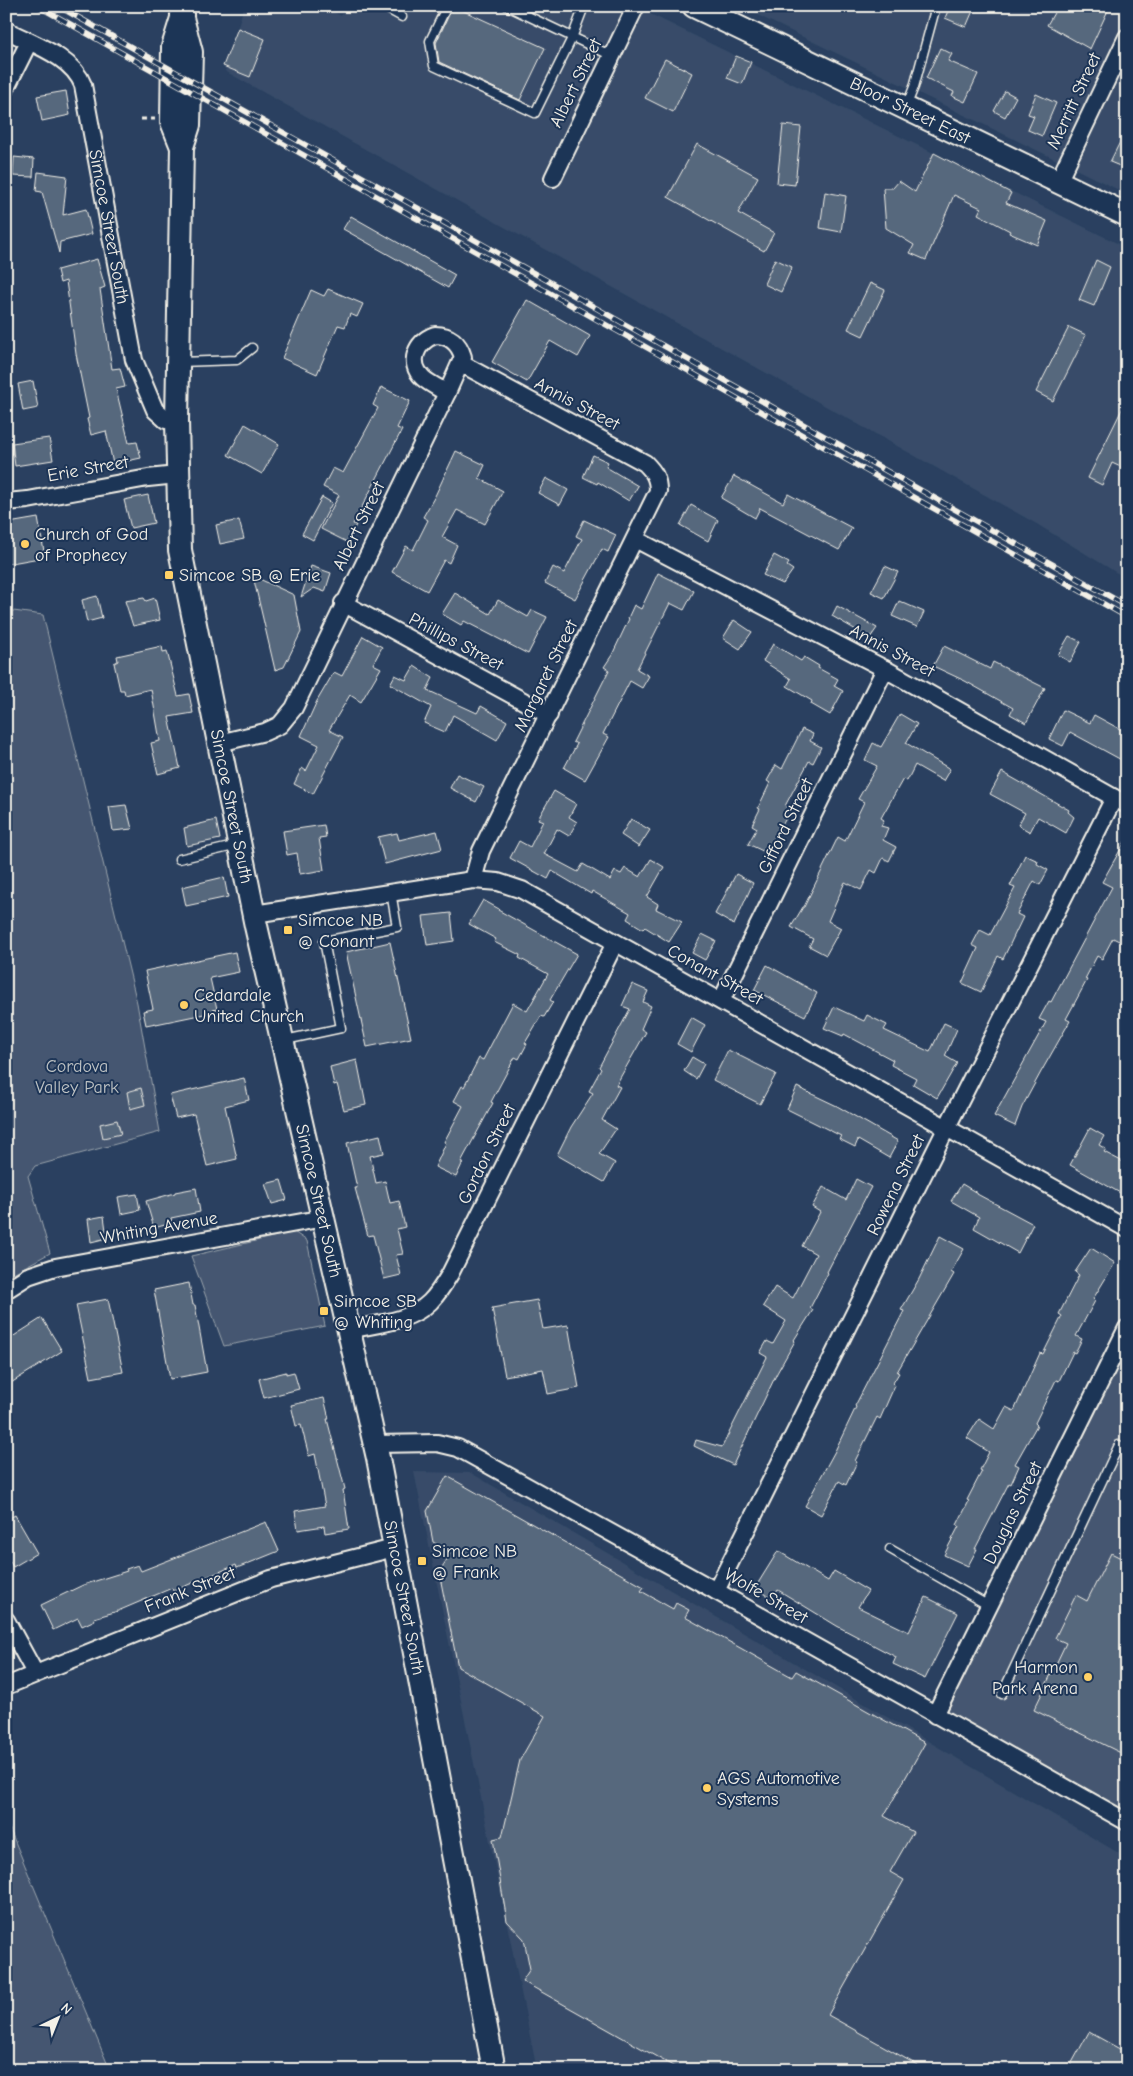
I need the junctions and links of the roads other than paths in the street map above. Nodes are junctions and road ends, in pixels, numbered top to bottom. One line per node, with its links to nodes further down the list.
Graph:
1 (382, 6): 9 (lane)
2 (447, 6): 12 (lane)
3 (507, 6): 12 (lane)
4 (582, 6): 12 (lane)
5 (636, 6): 14 (street, Albert Street)
6 (694, 6): 16 (main road, Bloor Street East)
7 (936, 6): 16 (lane)
8 (182, 12): 21 (main road, Simcoe Street South)
9 (402, 17)
10 (6, 30): 13 (street, Simcoe Street South)
11 (1127, 37): 18 (street, Merritt Street)
12 (572, 38): 14 (lane)
13 (29, 42): 15 (street); 24 (street, Simcoe Street South)
14 (612, 56): 17 (street, Albert Street)
15 (6, 88)
16 (906, 108): 18 (main road, Bloor Street East)
17 (553, 178)
18 (1058, 182): 19 (main road, Bloor Street East)
19 (1127, 216)
20 (252, 348): 21 (lane)
21 (178, 362): 24 (main road, Simcoe Street South)
22 (462, 364): 23 (street, Albert Street); 23 (street); 26 (street, Annis Street)
23 (447, 393): 29 (street, Albert Street)
24 (177, 421): 25 (main road, Simcoe Street South)
25 (177, 475): 27 (street, Erie Street); 32 (main road, Simcoe Street South)
26 (658, 492): 28 (street, Margaret Street)
27 (6, 502)
28 (635, 539): 30 (street, Annis Street); 31 (street, Margaret Street)
29 (344, 603): 31 (street, Phillips Street); 32 (street, Albert Street)
30 (886, 669): 33 (street, Annis Street); 40 (street, Gifford Street)
31 (549, 715): 36 (street, Margaret Street)
32 (220, 743): 34 (main road, Simcoe Street South)
33 (1120, 802): 42 (street, Rowena Street)
34 (240, 844): 35 (lane); 38 (main road, Simcoe Street South)
35 (179, 858)
36 (473, 880): 37 (street, Conant Street); 39 (street, Conant Street)
37 (391, 892): 38 (street, Conant Street); 41 (lane)
38 (254, 914): 41 (main road, Simcoe Street South)
39 (615, 943): 40 (street, Conant Street); 47 (street, Gordon Street)
40 (721, 1001): 42 (street, Conant Street)
41 (283, 1040): 43 (main road, Simcoe Street South)
42 (947, 1127): 44 (street, Conant Street); 52 (street, Rowena Street)
43 (324, 1218): 45 (street, Whiting Avenue); 47 (main road, Simcoe Street South)
44 (1127, 1228)
45 (6, 1290)
46 (1127, 1328): 53 (street, Douglas Street)
47 (348, 1330): 48 (main road, Simcoe Street South)
48 (375, 1444): 50 (main road, Simcoe Street South); 52 (street, Wolfe Street)
49 (1127, 1449): 57 (lane)
50 (394, 1548): 55 (street, Frank Street); 60 (main road, Simcoe Street South)
51 (890, 1549): 53 (lane)
52 (716, 1591): 58 (street, Wolfe Street)
53 (989, 1606): 58 (street, Douglas Street)
54 (6, 1620): 55 (street)
55 (35, 1673): 56 (street, Frank Street)
56 (6, 1686)
57 (1002, 1694)
58 (935, 1715): 59 (street, Wolfe Street)
59 (1127, 1822)
60 (494, 2070)

